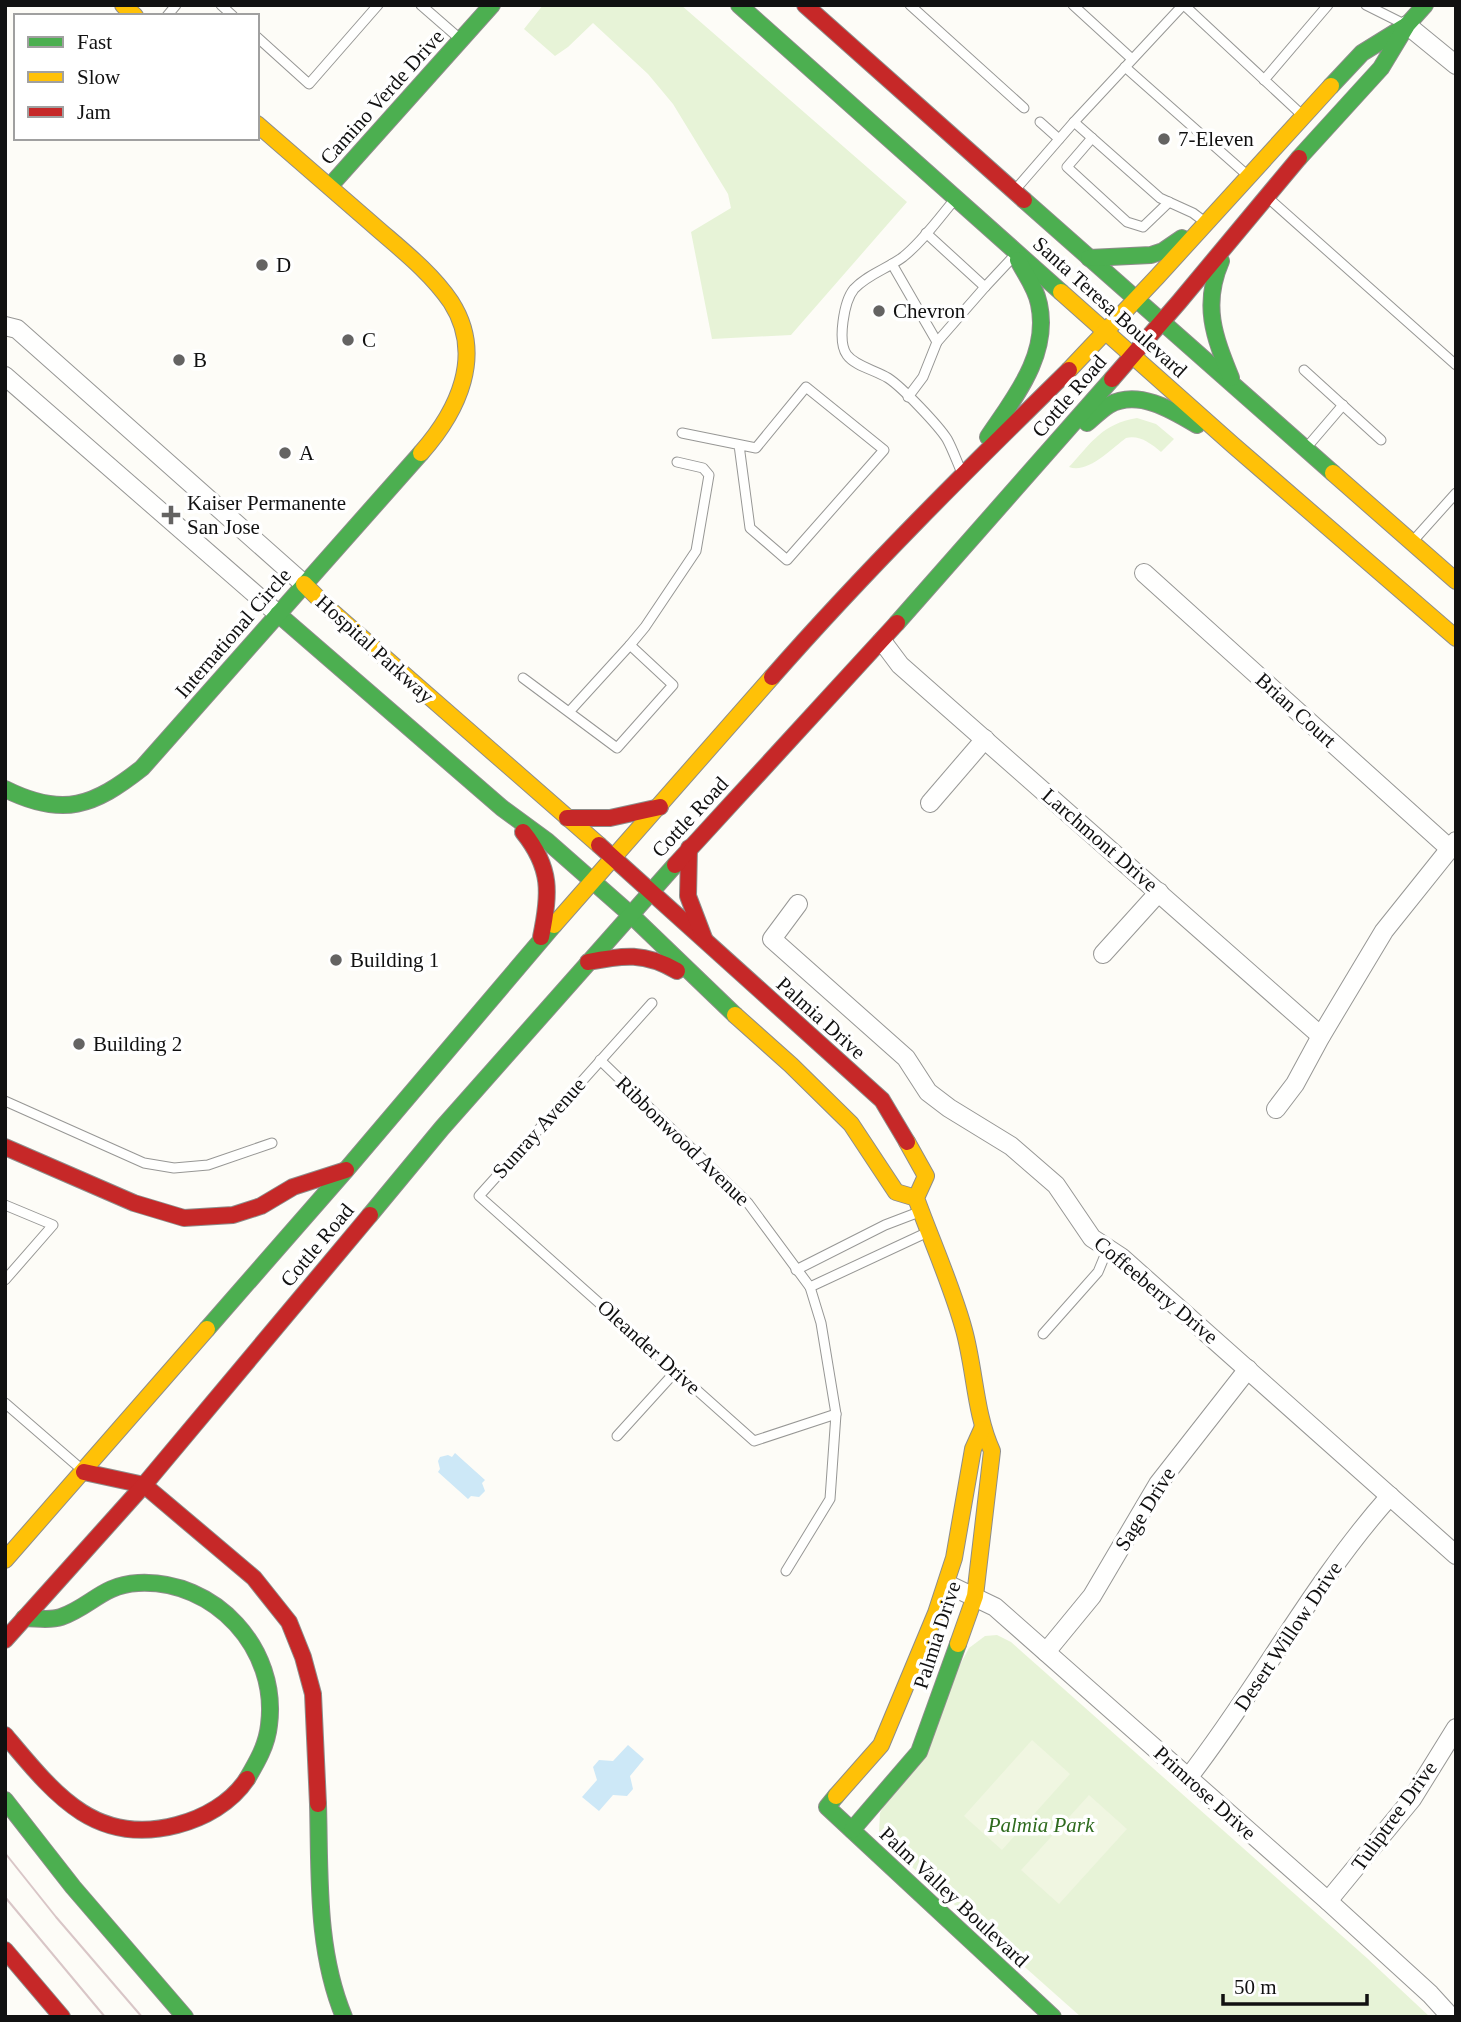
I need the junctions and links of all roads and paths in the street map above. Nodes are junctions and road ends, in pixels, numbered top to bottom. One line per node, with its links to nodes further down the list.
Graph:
1 (378, 5): 13 (lane)
2 (421, 5): 14 (lane)
3 (492, 5): 14 (main road, Camino Verde Drive)
4 (739, 5): 30 (main road, Santa Teresa Boulevard)
5 (805, 5): 28 (main road, Santa Teresa Boulevard)
6 (911, 5): 19 (lane)
7 (1073, 5): 15 (lane)
8 (1184, 5): 15 (lane); 18 (lane)
9 (1328, 5): 18 (lane)
10 (1366, 5): 12 (lane)
11 (1424, 5): 12 (main road, Cottle Road)
12 (1407, 25): 16 (street); 20 (main road, Cottle Road); 29 (main road, Cottle Road)
13 (259, 39)
14 (462, 40): 27 (main road, Camino Verde Drive)
15 (1132, 59): 17 (lane)
16 (1456, 65)
17 (1125, 67): 22 (lane); 26 (lane)
18 (1264, 80): 20 (lane)
19 (1024, 108)
20 (1302, 115): 26 (main road, Cottle Road)
21 (1040, 122): 25 (lane)
22 (1074, 122): 24 (lane); 25 (lane)
23 (259, 126): 27 (main road, International Circle)
24 (1092, 138): 31 (lane); 31 (lane)
25 (1059, 139): 28 (lane)
26 (1247, 175): 32 (main road, Cottle Road)
27 (330, 186): 63 (main road, International Circle)
28 (1013, 191): 36 (main road, Santa Teresa Boulevard)
29 (1266, 197): 34 (main road, Cottle Road); 45 (lane)
30 (956, 198): 33 (lane); 35 (main road, Santa Teresa Boulevard)
31 (1169, 202): 32 (lane)
32 (1205, 222): 36 (main road); 39 (main road, Cottle Road)
33 (926, 233): 37 (lane); 38 (lane)
34 (1228, 245): 40 (main road, Cottle Road); 48 (main road)
35 (1012, 250): 38 (lane); 42 (main road, Santa Teresa Boulevard); 58 (main road)
36 (1089, 258): 39 (main road, Santa Teresa Boulevard)
37 (892, 264): 43 (lane); 49 (lane)
38 (985, 287): 43 (lane)
39 (1136, 300): 40 (main road, Santa Teresa Boulevard); 42 (main road, Cottle Road)
40 (1162, 322): 44 (main road, Cottle Road); 48 (main road, Santa Teresa Boulevard)
41 (5, 326): 63 (street, Hospital Parkway)
42 (1106, 331): 44 (main road, Santa Teresa Boulevard); 58 (main road, Cottle Road)
43 (937, 342): 49 (lane)
44 (1133, 355): 54 (main road, Santa Teresa Boulevard); 56 (main road, Cottle Road)
45 (1456, 365)
46 (1304, 370): 50 (lane)
47 (5, 376): 64 (street, Hospital Parkway)
48 (1233, 384): 55 (main road, Santa Teresa Boulevard)
49 (908, 397): 58 (lane)
50 (1343, 405): 52 (lane); 55 (lane)
51 (682, 433): 53 (lane)
52 (1381, 440)
53 (739, 444): 53 (lane)
54 (1233, 445): 56 (main road); 65 (main road, Santa Teresa Boulevard)
55 (1306, 448): 60 (main road, Santa Teresa Boulevard)
56 (1043, 457): 66 (main road, Cottle Road)
57 (677, 462): 67 (lane)
58 (965, 472): 73 (main road, Cottle Road)
59 (1456, 493): 60 (lane)
60 (1412, 543): 62 (main road, Santa Teresa Boulevard)
61 (1144, 573): 76 (street, Brian Court)
62 (1456, 581)
63 (304, 584): 64 (main road, International Circle); 75 (main road, Hospital Parkway)
64 (278, 614): 71 (main road, International Circle); 74 (main road, Hospital Parkway)
65 (1456, 638)
66 (882, 641): 70 (street, Larchmont Drive); 77 (main road, Cottle Road)
67 (630, 645): 69 (lane); 69 (lane)
68 (523, 678): 69 (lane)
69 (569, 712)
70 (985, 739): 72 (street); 81 (street, Larchmont Drive)
71 (5, 789)
72 (930, 803)
73 (660, 807): 75 (main road); 78 (main road, Cottle Road)
74 (502, 808): 79 (main road, Hospital Parkway); 84 (main road)
75 (567, 818): 78 (main road, Hospital Parkway)
76 (1453, 845): 90 (street)
77 (689, 848): 80 (main road, Cottle Road); 85 (main road)
78 (612, 859): 79 (main road, Cottle Road); 80 (main road, Hospital Parkway)
79 (593, 881): 83 (main road, Hospital Parkway); 84 (main road, Cottle Road)
80 (649, 892): 83 (main road, Cottle Road); 85 (main road, Palmia Drive)
81 (1159, 892): 86 (street); 90 (street, Larchmont Drive)
82 (798, 904): 101 (street, Coffeeberry Drive)
83 (630, 914): 87 (main road, Cottle Road); 88 (main road)
84 (541, 940): 96 (main road, Cottle Road)
85 (707, 944): 99 (main road, Palmia Drive)
86 (1103, 954)
87 (588, 962): 88 (main road); 113 (main road, Cottle Road)
88 (704, 987): 99 (main road)
89 (652, 1003): 91 (lane, Sunray Avenue)
90 (1321, 1036): 93 (street)
91 (600, 1060): 97 (lane, Sunray Avenue); 102 (lane, Ribbonwood Avenue)
92 (5, 1101): 94 (lane)
93 (1276, 1110)
94 (272, 1143)
95 (5, 1147): 96 (main road)
96 (346, 1170): 112 (main road, Cottle Road)
97 (479, 1196): 107 (lane, Oleander Drive)
98 (5, 1205): 103 (lane)
99 (918, 1205): 100 (main road, Palmia Drive); 102 (lane)
100 (928, 1232): 104 (lane); 110 (main road, Palmia Drive)
101 (1108, 1248): 105 (lane); 106 (street, Coffeeberry Drive)
102 (796, 1270): 104 (lane, Ribbonwood Avenue)
103 (5, 1280)
104 (810, 1287): 109 (lane, Ribbonwood Avenue)
105 (1043, 1334)
106 (1248, 1369): 114 (street, Coffeeberry Drive); 122 (street, Sage Drive)
107 (676, 1371): 109 (lane, Oleander Drive); 111 (lane)
108 (5, 1403): 112 (lane)
109 (836, 1414): 117 (lane, Ribbonwood Avenue)
110 (982, 1429): 118 (main road, Palmia Drive); 119 (main road, Palmia Drive)
111 (617, 1436)
112 (84, 1472): 113 (main road); 116 (main road, Cottle Road)
113 (144, 1485): 120 (main road, Cottle Road); 133 (main road)
114 (1390, 1496): 115 (street, Coffeeberry Drive); 125 (street, Desert Willow Drive)
115 (1456, 1555)
116 (5, 1560)
117 (786, 1571)
118 (947, 1584): 119 (street, Primrose Drive); 127 (main road, Palmia Drive)
119 (975, 1596): 122 (street, Primrose Drive); 128 (main road, Palmia Drive)
120 (24, 1618): 121 (main road, Cottle Road); 124 (main road)
121 (5, 1640)
122 (1046, 1652): 125 (street, Primrose Drive)
123 (1456, 1728): 129 (street, Tuliptree Drive)
124 (5, 1735)
125 (1188, 1778): 129 (street, Primrose Drive)
126 (5, 1800): 132 (main road)
127 (827, 1807): 128 (main road, Palm Valley Boulevard)
128 (852, 1830): 134 (main road, Palm Valley Boulevard)
129 (1328, 1901): 135 (street, Primrose Drive)
130 (8, 1956): 131 (main road)
131 (62, 2017)
132 (185, 2017)
133 (344, 2017)
134 (1053, 2017)
135 (1451, 2017)

